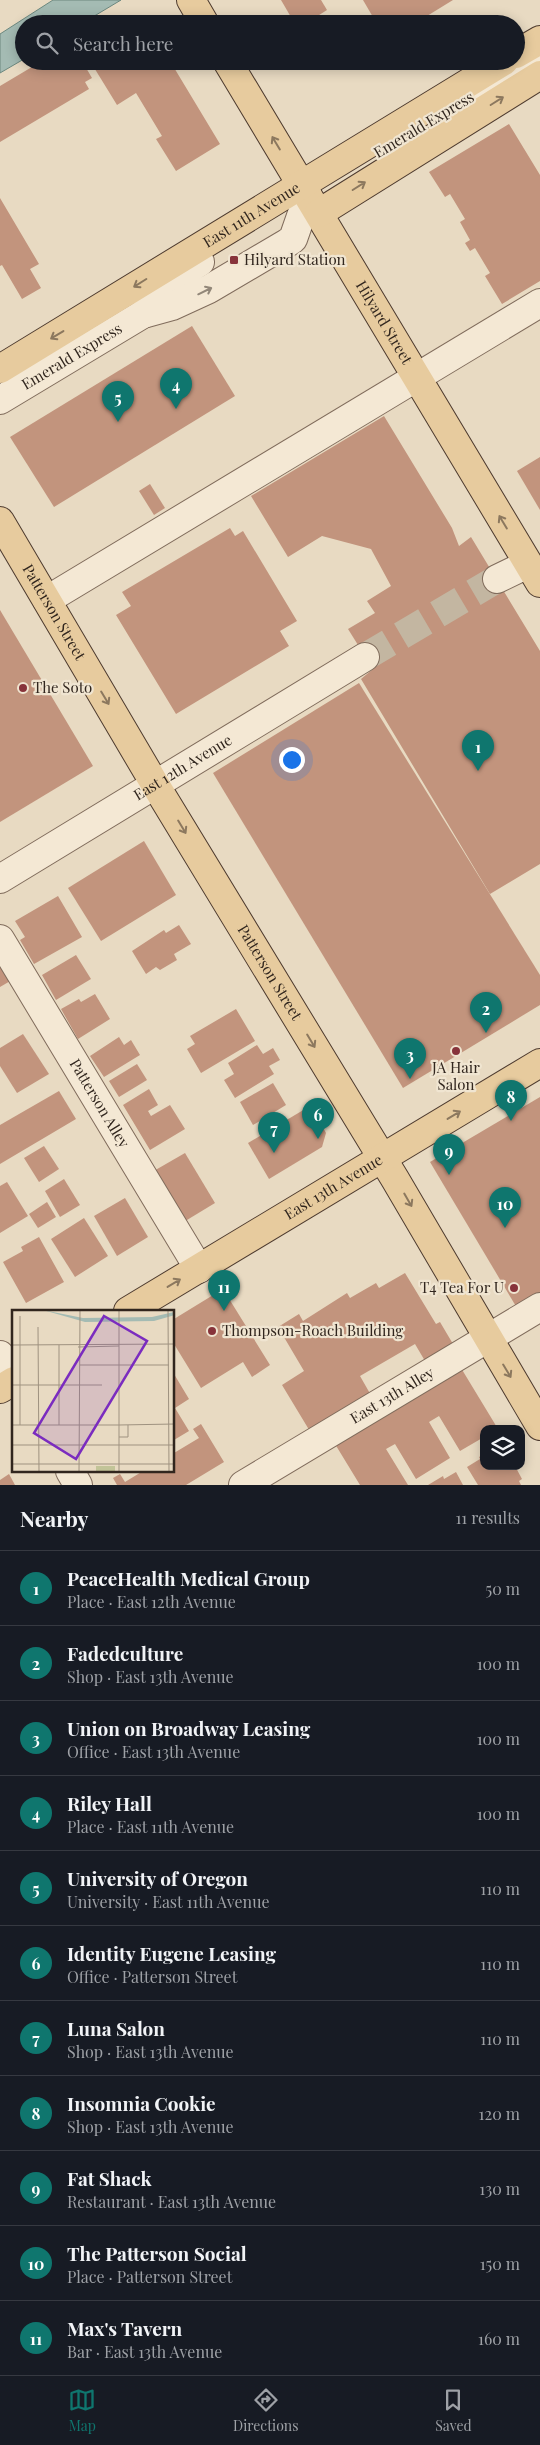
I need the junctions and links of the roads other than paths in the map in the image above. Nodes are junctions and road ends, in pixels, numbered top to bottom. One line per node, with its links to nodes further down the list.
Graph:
1 (191, 0): 2 (main road)
2 (200, 15)
3 (540, 40): 4 (main road)
4 (525, 49)
5 (540, 54): 6 (street, Emerald Express)
6 (525, 63)
7 (232, 70): 11 (main road, Hilyard Street, one-way to 7)
8 (491, 70): 11 (main road, East 11th Avenue)
9 (514, 70): 11 (street, Emerald Express)
10 (540, 75): 11 (main road, East 11th Avenue, one-way to 10)
11 (309, 198): 13 (main road, East 11th Avenue, one-way to 13); 14 (main road, Hilyard Street); 15 (street, Emerald Express)
12 (540, 304): 14 (street)
13 (0, 369)
14 (417, 377): 17 (main road, Hilyard Street, one-way to 14); 19 (street)
15 (0, 400)
16 (0, 521): 19 (main road, Patterson Street)
17 (534, 574): 18 (street)
18 (497, 580)
19 (47, 600): 21 (main road, Patterson Street, one-way to 21)
20 (365, 657): 21 (street, East 12th Avenue)
21 (156, 786): 22 (street, East 12th Avenue); 25 (main road, Patterson Street, one-way to 25)
22 (0, 879)
23 (0, 939): 26 (street, Patterson Alley)
24 (540, 1063): 25 (main road, East 13th Avenue, one-way to 24)
25 (383, 1158): 26 (main road, East 13th Avenue); 29 (main road, Patterson Street, one-way to 29)
26 (198, 1269): 28 (main road, East 13th Avenue, one-way to 26)
27 (540, 1307): 29 (street, East 13th Alley)
28 (130, 1310)
29 (487, 1338): 34 (main road, Patterson Street, one-way to 34); 37 (street, East 13th Alley)
30 (0, 1354): 31 (street)
31 (12, 1375)
32 (12, 1380): 33 (main road)
33 (0, 1389)
34 (540, 1426)
35 (71, 1472): 36 (street)
36 (78, 1485)
37 (243, 1485)

